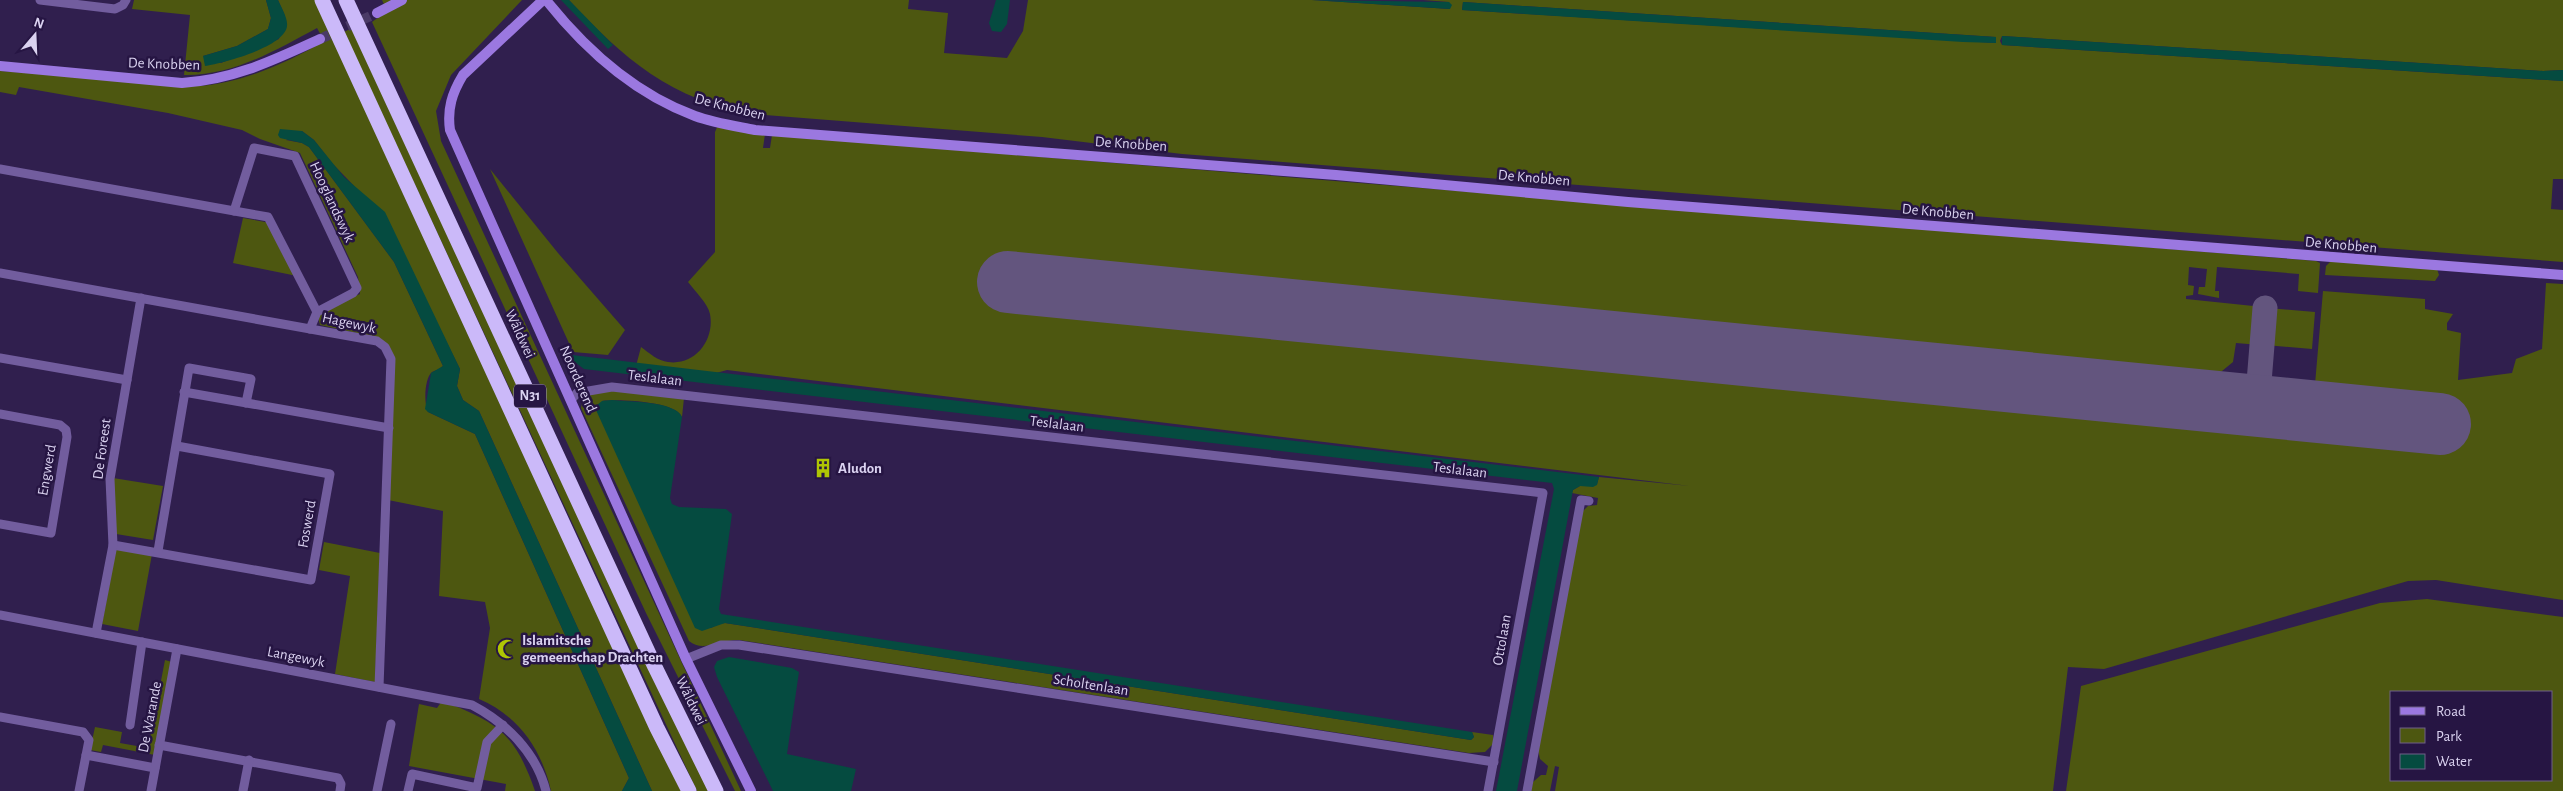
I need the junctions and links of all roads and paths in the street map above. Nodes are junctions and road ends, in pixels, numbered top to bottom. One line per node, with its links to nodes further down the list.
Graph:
1 (40, 0): 2 (street)
2 (126, 0)
3 (322, 0): 54 (highway, N31)
4 (346, 0): 55 (highway, Wâldwei / N31)
5 (402, 0): 7 (street)
6 (544, 0): 13 (street, De Knobben); 20 (street, Noorderend)
7 (377, 13)
8 (320, 40): 9 (street, De Knobben)
9 (0, 66)
10 (0, 169): 11 (street)
11 (234, 211): 15 (street); 15 (street, Hooglandswyk)
12 (0, 273): 14 (street, Hagewyk)
13 (2563, 276)
14 (141, 298): 16 (street, Hagewyk); 18 (street, De Foreest)
15 (317, 312): 16 (street)
16 (310, 329): 23 (street, Hagewyk)
17 (0, 358): 18 (street)
18 (127, 380): 28 (street, De Foreest)
19 (184, 392): 21 (street); 21 (street); 24 (street)
20 (571, 400): 25 (street, Teslalaan); 34 (street, Noorderend)
21 (246, 403): 23 (street)
22 (0, 414): 27 (street, Engwerd)
23 (389, 428): 35 (street, Hagewyk)
24 (177, 446): 29 (street); 29 (street, Foswerd)
25 (1543, 494): 43 (street, Ottolaan)
26 (1589, 501): 45 (street)
27 (0, 524)
28 (113, 544): 29 (street, Foswerd); 31 (street, De Foreest)
29 (158, 551)
30 (0, 615): 31 (street, Langewyk)
31 (96, 633): 32 (street, Langewyk)
32 (142, 642): 33 (street, Langewyk); 38 (street)
33 (177, 649): 35 (street, Langewyk); 40 (street, De Warande)
34 (686, 659): 43 (street, Scholtenlaan); 56 (street, Noorderend)
35 (379, 687): 39 (street, Langewyk)
36 (0, 717): 41 (street)
37 (391, 724): 51 (street)
38 (130, 725)
39 (503, 725): 52 (street); 53 (street, Langewyk)
40 (159, 745): 42 (street); 44 (street, De Warande)
41 (86, 755): 44 (street); 47 (street)
42 (249, 760): 49 (street); 50 (street)
43 (1494, 762): 57 (street, Ottolaan)
44 (155, 768): 48 (street, De Warande)
45 (1531, 768): 46 (street); 58 (street)
46 (1541, 770)
47 (79, 791)
48 (151, 791)
49 (243, 791)
50 (340, 791)
51 (377, 791)
52 (408, 791)
53 (546, 791)
54 (689, 791)
55 (716, 791)
56 (751, 791)
57 (1488, 791)
58 (1527, 791)

